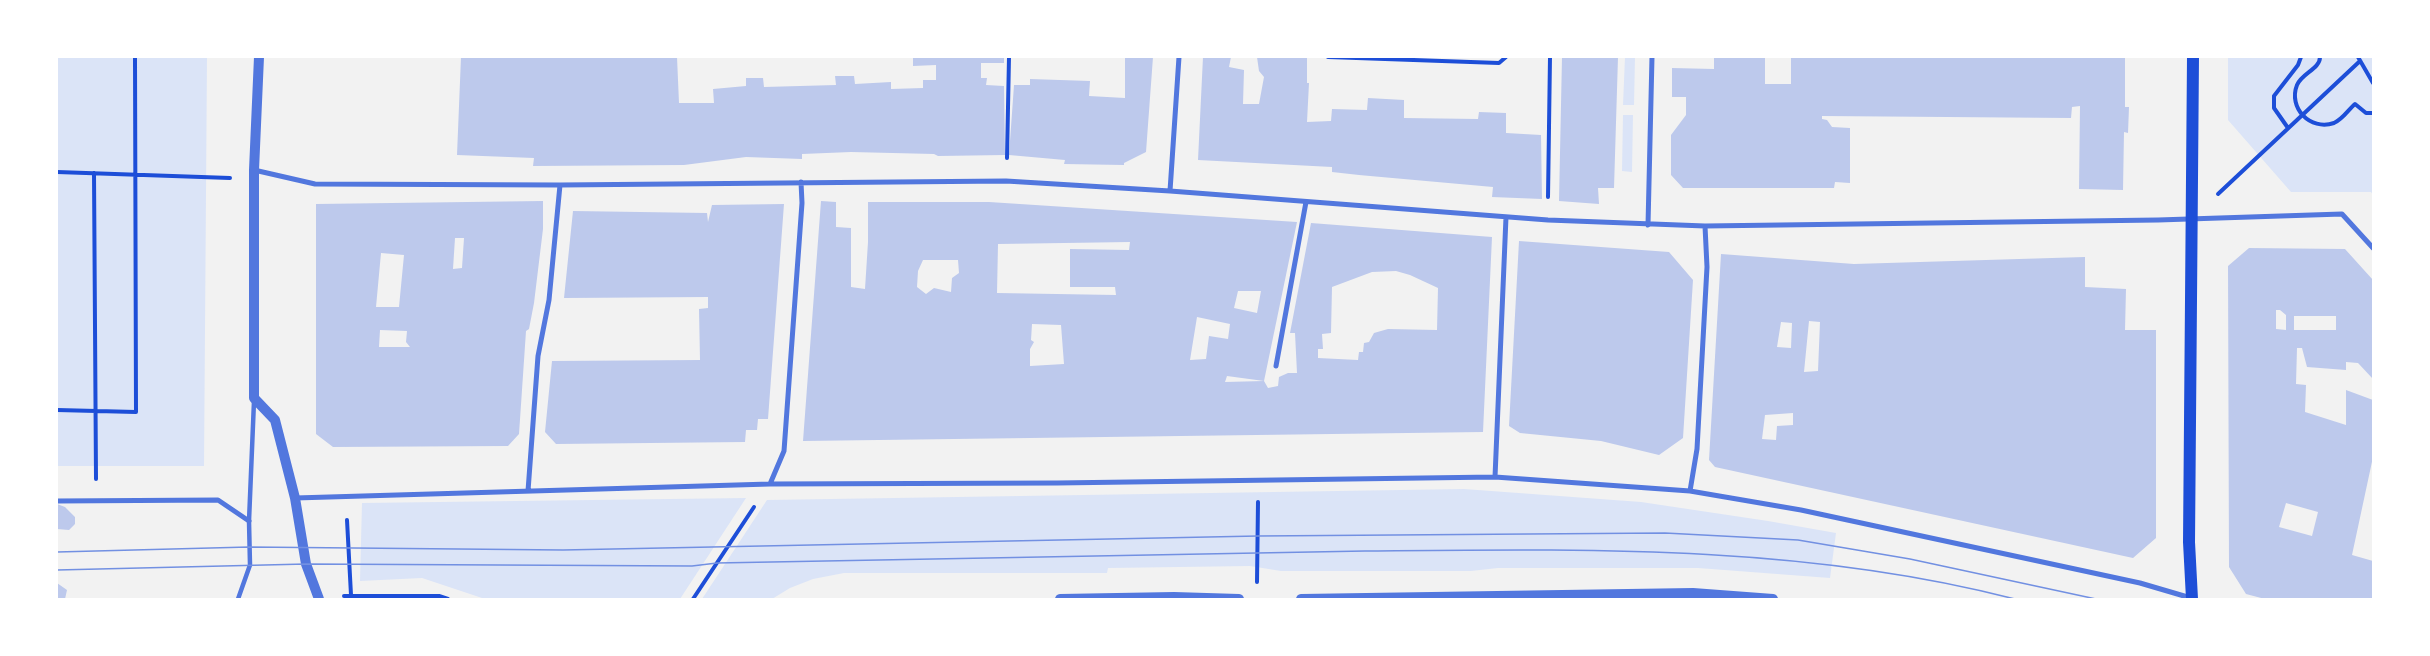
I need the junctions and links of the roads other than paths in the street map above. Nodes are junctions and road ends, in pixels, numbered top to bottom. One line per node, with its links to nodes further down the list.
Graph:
1 (259, 57): 5 (street)
2 (1179, 57): 8 (street)
3 (1652, 57): 12 (street)
4 (2193, 57): 11 (main road)
5 (254, 174): 7 (street); 16 (street)
6 (801, 182): 7 (street); 8 (street); 18 (street)
7 (560, 185): 20 (street)
8 (1170, 191): 9 (street)
9 (1306, 202): 10 (street); 15 (street)
10 (1506, 217): 12 (street); 17 (street)
11 (2193, 217): 13 (street); 14 (street); 24 (main road)
12 (1648, 225): 13 (street)
13 (1705, 226): 19 (street)
14 (2373, 248)
15 (1276, 366)
16 (255, 398): 21 (street); 23 (lane)
17 (1495, 477): 18 (street); 19 (street)
18 (770, 484): 20 (street)
19 (1690, 490): 24 (street)
20 (528, 491): 21 (street)
21 (295, 498): 26 (street)
22 (57, 501): 23 (street)
23 (249, 521): 25 (lane)
24 (2192, 598)
25 (238, 599)
26 (318, 599)
27 (1060, 599): 28 (street)
28 (1239, 599)
29 (1301, 599): 30 (street)
30 (1773, 599)

